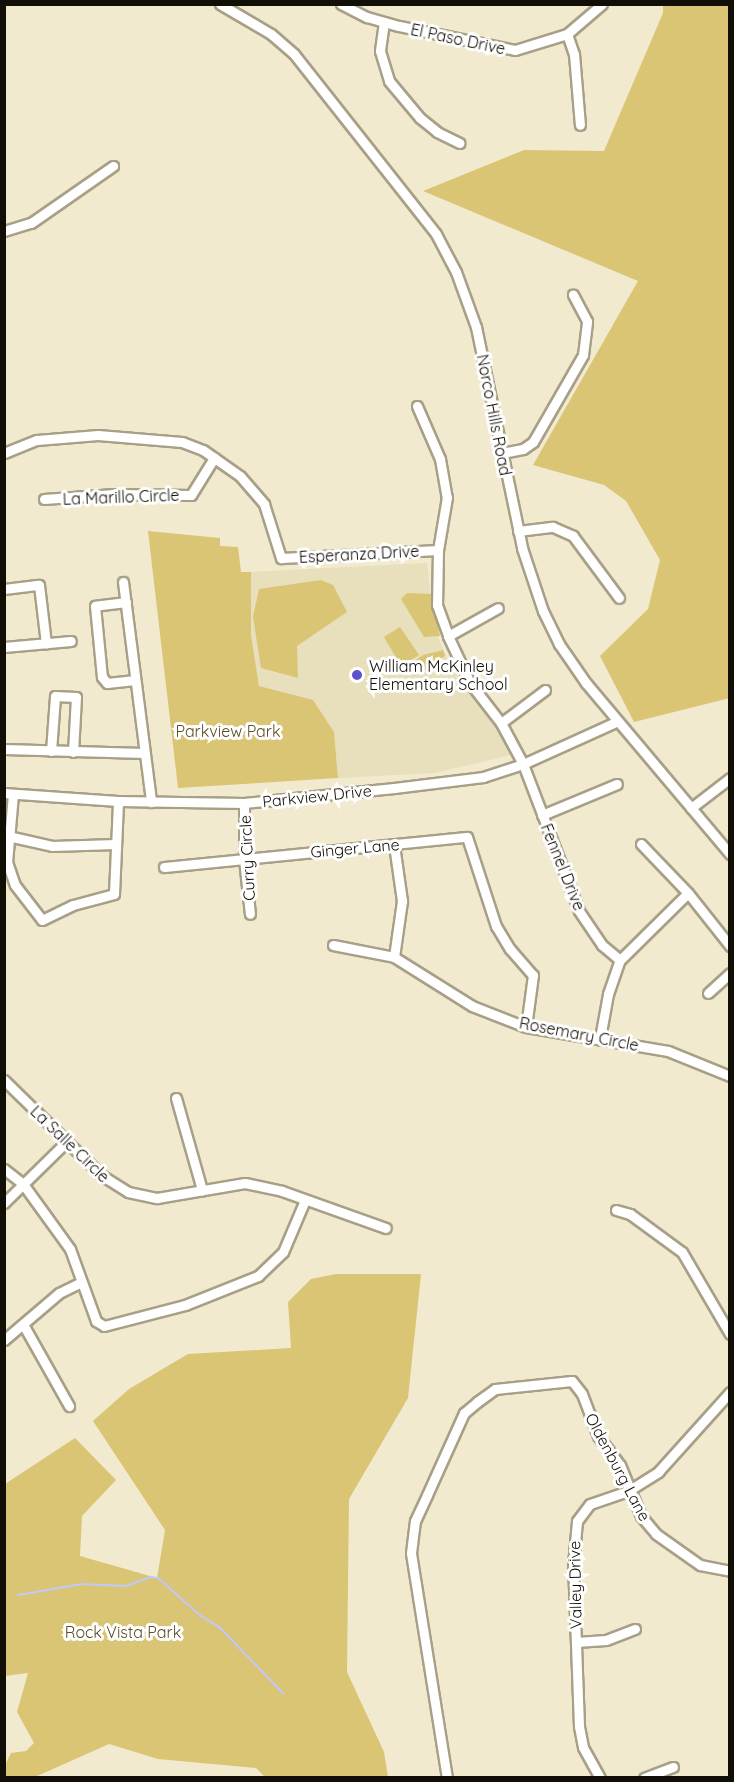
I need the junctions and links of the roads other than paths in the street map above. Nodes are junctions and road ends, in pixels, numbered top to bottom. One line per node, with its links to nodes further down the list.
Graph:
1 (342, 4): 4 (street, El Paso Drive)
2 (602, 4): 5 (street, El Paso Drive)
3 (227, 6): 13 (street, Norco Hills Road)
4 (384, 22): 5 (street, El Paso Drive); 7 (street)
5 (567, 34): 6 (street)
6 (580, 125)
7 (460, 143)
8 (113, 166): 9 (street)
9 (4, 231)
10 (573, 295): 13 (street)
11 (417, 406): 17 (street, Fennel Drive)
12 (4, 453): 14 (street)
13 (502, 453): 16 (street, Norco Hills Road)
14 (214, 458): 15 (street, La Marillo Circle); 17 (street, Esperanza Drive)
15 (44, 500)
16 (518, 531): 20 (street); 29 (street, Norco Hills Road)
17 (438, 550): 23 (street, Fennel Drive)
18 (123, 582): 21 (street)
19 (4, 589): 25 (street)
20 (619, 598)
21 (126, 602): 27 (street); 27 (street)
22 (498, 608): 23 (street)
23 (448, 636): 30 (street, Fennel Drive)
24 (71, 641): 25 (street)
25 (46, 644): 26 (street)
26 (4, 647)
27 (135, 680): 34 (street)
28 (545, 690): 30 (street)
29 (618, 721): 35 (street, Parkview Drive); 42 (street, Norco Hills Road)
30 (501, 723): 35 (street, Fennel Drive)
31 (4, 748): 32 (street)
32 (51, 751): 33 (street); 33 (street)
33 (73, 752): 34 (street)
34 (144, 753): 40 (street)
35 (524, 764): 41 (street, Parkview Drive); 43 (street, Fennel Drive)
36 (729, 778): 42 (street)
37 (617, 784): 43 (street)
38 (9, 794): 39 (street, Parkview Drive); 44 (street)
39 (118, 801): 40 (street, Parkview Drive); 45 (street)
40 (151, 802): 41 (street, Parkview Drive)
41 (244, 803): 49 (street, Curry Circle)
42 (691, 808): 48 (street, Norco Hills Road)
43 (542, 815): 56 (street, Fennel Drive)
44 (8, 836): 45 (street); 45 (street)
45 (116, 844)
46 (640, 844): 51 (street)
47 (394, 845): 49 (street, Ginger Lane); 55 (street); 59 (street, Ginger Lane)
48 (729, 854)
49 (244, 859): 50 (street, Ginger Lane); 52 (street, Curry Circle)
50 (164, 867)
51 (688, 893): 54 (street); 56 (street)
52 (250, 914)
53 (333, 945): 55 (street, Rosemary Circle)
54 (729, 946)
55 (394, 957): 59 (street, Rosemary Circle)
56 (620, 960): 60 (street)
57 (729, 973): 58 (street)
58 (708, 993)
59 (526, 1027): 60 (street, Rosemary Circle)
60 (600, 1038): 61 (street, Rosemary Circle)
61 (729, 1076)
62 (4, 1080): 64 (street, La Salle Circle)
63 (176, 1098): 67 (street)
64 (66, 1142): 66 (street); 67 (street, La Salle Circle)
65 (4, 1169): 66 (street)
66 (23, 1184): 69 (street); 72 (street)
67 (201, 1190): 68 (street, La Salle Circle)
68 (305, 1200): 71 (street, La Salle Circle); 72 (street)
69 (4, 1203)
70 (616, 1210): 74 (street)
71 (386, 1228)
72 (82, 1282): 73 (street)
73 (24, 1326): 75 (street); 77 (street)
74 (729, 1334)
75 (4, 1340)
76 (729, 1392): 78 (street, Valley Drive)
77 (69, 1406)
78 (628, 1491): 79 (street, Oldenburg Lane); 81 (street, Valley Drive); 83 (street, Oldenburg Lane)
79 (729, 1571)
80 (635, 1629): 81 (street)
81 (576, 1642): 84 (street, Valley Drive)
82 (673, 1767): 85 (street)
83 (447, 1778)
84 (600, 1778)
85 (644, 1778)

